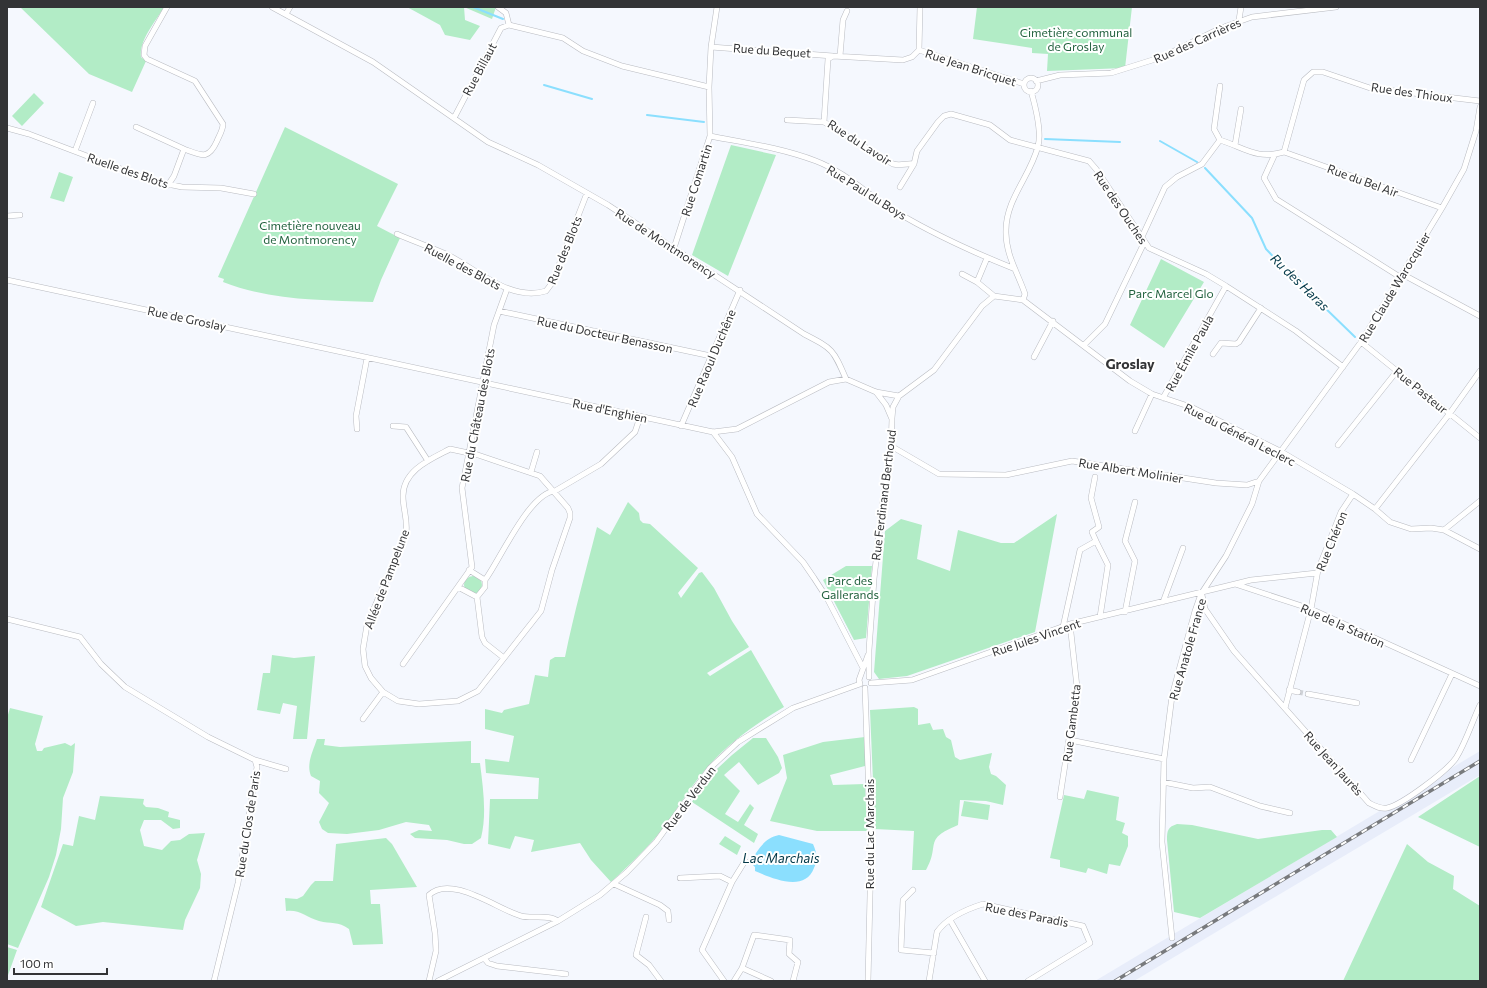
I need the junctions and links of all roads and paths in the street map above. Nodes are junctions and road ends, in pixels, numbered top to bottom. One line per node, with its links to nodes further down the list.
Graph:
1 (167, 7): 36 (street)
2 (272, 7): 11 (street, Rue de Montmorency)
3 (290, 7): 11 (street)
4 (498, 7): 13 (street)
5 (717, 7): 14 (street, Rue Comartin)
6 (920, 7): 15 (street)
7 (1241, 7): 12 (street)
8 (1336, 7): 9 (street, Rue des Carrières)
9 (1313, 9): 12 (street, Rue des Carrières)
10 (847, 11): 17 (street)
11 (286, 14): 27 (street, Rue de Montmorency)
12 (1239, 20): 18 (street, Rue des Carrières)
13 (509, 25): 21 (street); 27 (street, Rue Billaut)
14 (711, 47): 16 (street, Rue du Bequet); 21 (street, Rue Comartin)
15 (919, 50): 17 (street); 19 (street, Rue Jean Bricquet)
16 (833, 56): 17 (street); 29 (street, Rue du Lavoir)
17 (840, 56)
18 (1036, 81): 19 (street); 22 (street)
19 (1024, 84): 22 (street)
20 (1220, 86): 33 (street)
21 (709, 87): 32 (street, Rue Comartin)
22 (1032, 91): 35 (street)
23 (1480, 101): 38 (street, Rue des Thioux)
24 (93, 103): 37 (street)
25 (1480, 107): 45 (street, Rue Claude Warocquier)
26 (1242, 109): 34 (street)
27 (454, 118): 43 (street, Rue de Montmorency)
28 (787, 120): 29 (street)
29 (824, 122): 40 (street, Rue du Lavoir)
30 (136, 127): 36 (street)
31 (7, 128): 37 (street, Ruelle des Blots)
32 (710, 136): 50 (street, Rue Comartin); 51 (street, Rue Paul du Boys)
33 (1220, 140): 34 (street); 49 (street)
34 (1235, 145): 39 (street)
35 (1038, 147): 40 (street); 49 (street, Rue des Ouches); 52 (street)
36 (184, 149): 41 (street)
37 (75, 151): 41 (street, Ruelle des Blots)
38 (1284, 152): 39 (street); 45 (street, Rue du Bel Air)
39 (1275, 154): 54 (street)
40 (914, 164): 42 (street)
41 (168, 185): 44 (street, Ruelle des Blots)
42 (900, 187)
43 (587, 193): 50 (street, Rue de Montmorency); 58 (street, Rue des Blots)
44 (254, 194)
45 (1442, 208): 54 (street, Rue Claude Warocquier)
46 (20, 215): 47 (street)
47 (7, 216)
48 (397, 234): 58 (street, Ruelle des Blots)
49 (1143, 241): 57 (street, Rue des Ouches); 67 (street)
50 (674, 248): 59 (street, Rue de Montmorency)
51 (987, 258): 52 (street, Rue Paul du Boys); 56 (street)
52 (1015, 269): 61 (street)
53 (962, 274): 56 (street)
54 (1401, 275): 64 (street); 66 (street, Rue Claude Warocquier)
55 (7, 280): 71 (street, Rue de Groslay)
56 (977, 282): 60 (street)
57 (1226, 286): 62 (street, Rue des Ouches); 80 (street, Rue Émile Paula)
58 (507, 289): 63 (street, Rue du Château des Blots)
59 (740, 290): 69 (street, Rue Raoul Duchêne); 75 (street, Rue de Montmorency)
60 (994, 296): 61 (street, Rue du Général Leclerc); 79 (street)
61 (1023, 300): 65 (street, Rue du Général Leclerc)
62 (1261, 308): 68 (street); 72 (street, Rue des Ouches)
63 (499, 311): 69 (street, Rue du Docteur Benasson); 76 (street, Rue du Château des Blots)
64 (1480, 316)
65 (1053, 321): 67 (street, Rue du Général Leclerc); 70 (street)
66 (1361, 342): 72 (street, Rue Claude Warocquier); 73 (street, Rue Pasteur)
67 (1084, 345): 78 (street, Rue du Général Leclerc)
68 (1213, 354)
69 (711, 356): 85 (street, Rue Raoul Duchêne)
70 (1034, 357)
71 (367, 358): 76 (street, Rue d'Enghien); 86 (street)
72 (1343, 367): 92 (street, Rue Claude Warocquier)
73 (1397, 371): 81 (street, Rue Pasteur); 90 (street)
74 (1480, 371): 81 (street)
75 (846, 379): 77 (street); 88 (street, Rue d'Enghien)
76 (483, 383): 82 (street, Rue d'Enghien); 94 (street, Rue du Château des Blots)
77 (876, 392): 79 (street); 83 (street, Rue Ferdinand Berthoud)
78 (1152, 394): 80 (street, Rue du Général Leclerc); 87 (street)
79 (899, 396): 83 (street)
80 (1163, 398): 92 (street, Rue du Général Leclerc)
81 (1450, 413): 89 (street, Rue Pasteur); 103 (street)
82 (640, 416): 85 (street, Rue d'Enghien); 99 (street)
83 (892, 419): 91 (street, Rue Ferdinand Berthoud)
84 (393, 426): 95 (street)
85 (681, 426): 88 (street, Rue d'Enghien)
86 (357, 429)
87 (1135, 431)
88 (713, 432): 125 (street)
89 (1480, 438)
90 (1338, 445)
91 (892, 446): 98 (street, Rue Albert Molinier); 122 (street, Rue Ferdinand Berthoud)
92 (1280, 451): 98 (street, Rue Anatole France); 100 (street, Rue du Général Leclerc)
93 (538, 452): 96 (street)
94 (469, 453): 95 (street, Allée de Pampelune); 96 (street, Allée de Pampelune); 108 (street, Rue du Château des Blots)
95 (428, 461): 134 (street, Allée de Pampelune)
96 (531, 472): 99 (street, Allée de Pampelune)
97 (1095, 477): 105 (street)
98 (1259, 481): 113 (street, Rue Anatole France)
99 (555, 492): 110 (street); 123 (street, Allée de Pampelune)
100 (1353, 494): 103 (street, Rue du Général Leclerc); 109 (street, Rue Chéron)
101 (1480, 501): 104 (street)
102 (1135, 502): 117 (street)
103 (1375, 509): 104 (street, Rue du Général Leclerc)
104 (1444, 530): 107 (street, Rue du Général Leclerc)
105 (1096, 541): 118 (street); 121 (street)
106 (1183, 548): 115 (street)
107 (1480, 549)
108 (469, 570): 110 (street); 112 (street)
109 (1317, 573): 111 (street); 116 (street, Rue Chéron)
110 (485, 580): 114 (street)
111 (1234, 584): 113 (street); 116 (street, Rue de la Station)
112 (458, 587): 114 (street); 124 (street)
113 (1202, 594): 115 (street, Rue Jules Vincent); 139 (street, Rue Jean Jaurès); 142 (street, Rue Anatole France)
114 (477, 598): 123 (street)
115 (1163, 602): 117 (street, Rue Jules Vincent)
116 (1311, 609): 126 (street, Rue de la Station); 133 (street, Rue Chéron)
117 (1125, 612): 118 (street, Rue Jules Vincent)
118 (1100, 617): 120 (street, Rue Jules Vincent)
119 (7, 619): 143 (street, Rue du Clos de Paris)
120 (1070, 624): 121 (street, Rue Jules Vincent); 141 (street, Rue Gambetta)
121 (1063, 627): 129 (street, Rue Jules Vincent)
122 (869, 650): 125 (street, Rue Ferdinand Berthoud); 127 (street, Rue Ferdinand Berthoud)
123 (504, 658): 134 (street, Allée de Pampelune)
124 (402, 664)
125 (863, 668): 128 (street, Rue Ferdinand Berthoud)
126 (1452, 674): 131 (street, Rue de la Station); 144 (street)
127 (869, 676): 128 (street); 129 (street)
128 (860, 678): 130 (street)
129 (871, 683): 132 (street)
130 (860, 684): 132 (street); 152 (street, Rue de Verdun)
131 (1480, 687)
132 (865, 688): 171 (street, Rue du Lac Marchais)
133 (1289, 690): 135 (street); 139 (street, Rue Chéron)
134 (383, 692): 140 (street)
135 (1298, 692)
136 (1308, 694): 137 (street)
137 (1357, 703)
138 (1480, 705): 139 (street, Rue Jean Jaurès)
139 (1285, 708)
140 (362, 719)
141 (1070, 740): 142 (street); 147 (street, Rue Gambetta)
142 (1164, 759): 146 (street, Rue Anatole France)
143 (255, 760): 145 (street); 163 (street, Rue du Clos de Paris)
144 (1411, 760)
145 (286, 769)
146 (1163, 782): 148 (street); 158 (street, Rue Anatole France)
147 (1060, 798)
148 (1290, 813)
149 (745, 861): 151 (street)
150 (680, 878): 151 (street)
151 (732, 882): 167 (street)
152 (614, 884): 155 (street); 157 (street, Rue de Verdun)
153 (913, 890): 159 (street)
154 (646, 917): 166 (street)
155 (669, 920)
156 (950, 920): 159 (street, Rue des Paradis); 173 (street); 174 (street, Rue des Paradis)
157 (558, 921): 160 (street, Rue de Verdun); 164 (street)
158 (1172, 938)
159 (934, 954): 172 (street, Rue des Paradis)
160 (484, 958): 162 (street); 165 (street, Rue de Verdun)
161 (742, 968): 168 (street); 169 (street); 170 (street)
162 (566, 974)
163 (214, 981)
164 (429, 981)
165 (438, 981)
166 (661, 981)
167 (724, 981)
168 (734, 981)
169 (771, 981)
170 (793, 981)
171 (868, 981)
172 (930, 981)
173 (985, 981)
174 (1028, 981)

